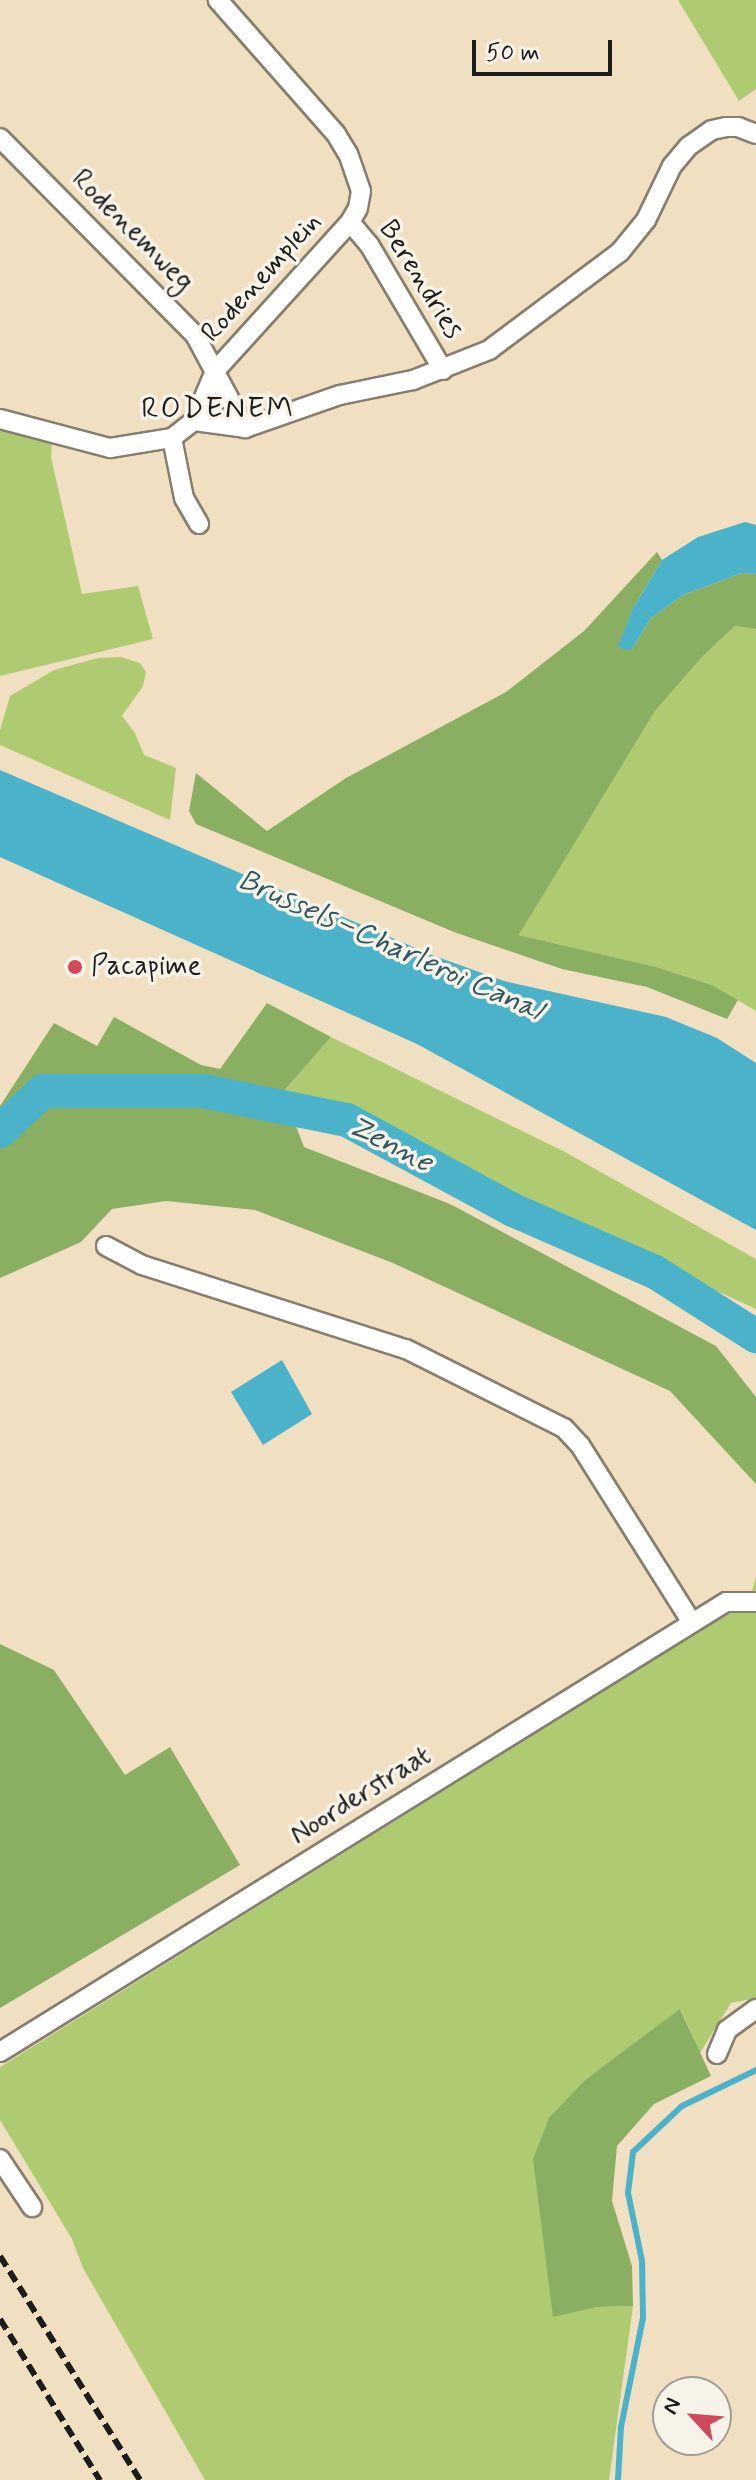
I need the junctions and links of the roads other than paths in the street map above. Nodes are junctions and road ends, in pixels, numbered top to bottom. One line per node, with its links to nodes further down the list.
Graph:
1 (218, 0): 4 (street, Berendries)
2 (756, 134): 5 (street, Berendries)
3 (0, 138): 6 (street, Rodenemweg)
4 (350, 222): 5 (street, Berendries); 6 (street, Rodenemplein)
5 (443, 370): 9 (street)
6 (215, 371): 8 (street, Rodenemplein); 9 (street, Rodenemplein)
7 (0, 419): 10 (street)
8 (194, 421): 9 (street); 10 (street)
9 (245, 428)
10 (172, 438): 11 (street)
11 (199, 524)
12 (106, 1246): 14 (street)
13 (756, 1602): 14 (street, Noorderstraat)
14 (692, 1623): 16 (street, Noorderstraat)
15 (756, 2009): 17 (street)
16 (0, 2052)
17 (717, 2054)
18 (0, 2159): 19 (street)
19 (32, 2207)

